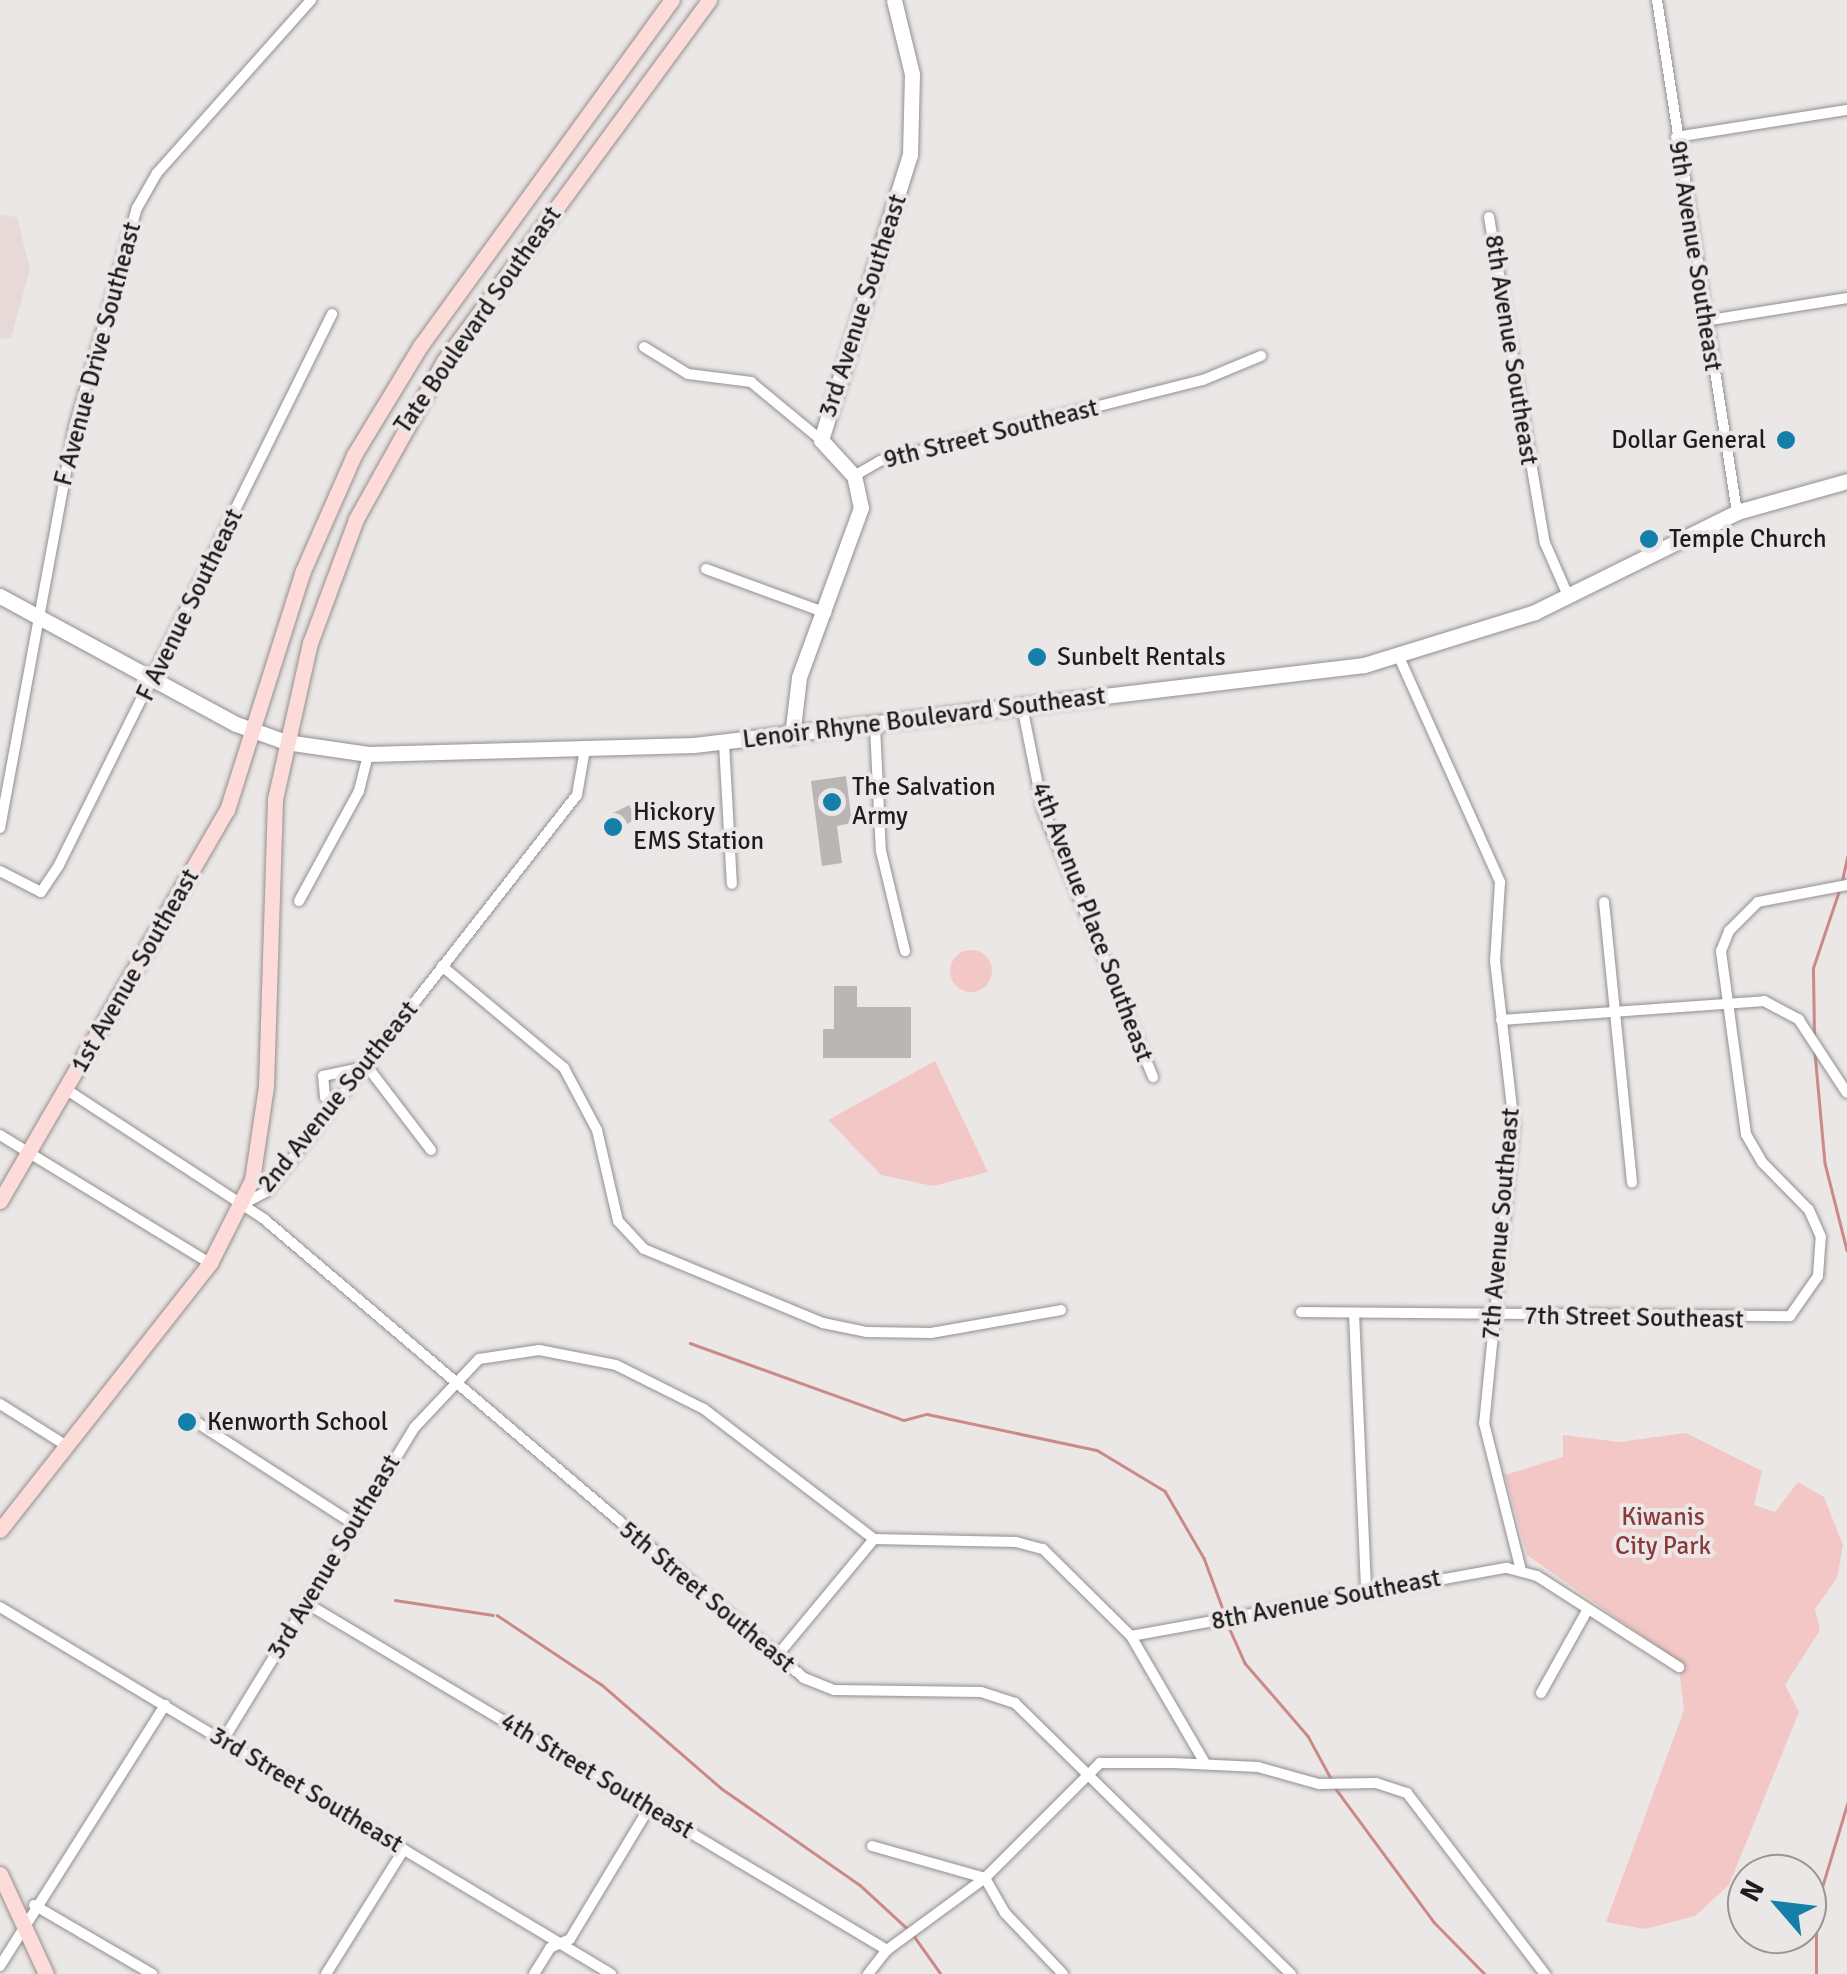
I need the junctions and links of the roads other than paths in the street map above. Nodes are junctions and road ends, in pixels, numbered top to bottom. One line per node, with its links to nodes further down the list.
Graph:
1 (311, 0): 22 (street, F Avenue Drive Southeast)
2 (672, 0): 27 (main road, Tate Boulevard Southeast)
3 (709, 0): 29 (main road, Tate Boulevard Southeast)
4 (894, 0): 14 (main road, 3rd Avenue Southeast)
5 (1656, 0): 7 (street, 9th Avenue Southeast)
6 (1847, 110): 7 (street)
7 (1676, 136): 11 (street, 9th Avenue Southeast)
8 (1489, 216): 20 (street, 8th Avenue Southeast)
9 (1847, 298): 11 (street)
10 (332, 314): 24 (street, F Avenue Southeast)
11 (1704, 320): 17 (street, 9th Avenue Southeast)
12 (644, 347): 14 (street, 9th Street Southeast)
13 (1261, 356): 15 (street, 9th Street Southeast)
14 (821, 440): 15 (main road, 9th Street Southeast)
15 (854, 476): 21 (main road)
16 (1847, 482): 17 (main road, Lenoir Rhyne Boulevard Southeast)
17 (1736, 512): 20 (main road, Lenoir Rhyne Boulevard Southeast)
18 (706, 570): 21 (street)
19 (0, 596): 22 (main road, Lenoir Rhyne Boulevard Southeast)
20 (1569, 598): 23 (main road, Lenoir Rhyne Boulevard Southeast)
21 (826, 613): 28 (main road)
22 (39, 618): 24 (main road, Lenoir Rhyne Boulevard Southeast); 33 (street, F Avenue Drive Southeast)
23 (1399, 657): 25 (main road, Lenoir Rhyne Boulevard Southeast); 43 (street, 7th Avenue Southeast)
24 (156, 681): 27 (main road, Lenoir Rhyne Boulevard Southeast); 34 (street, F Avenue Southeast)
25 (1022, 706): 26 (main road, Lenoir Rhyne Boulevard Southeast); 45 (street, 4th Avenue Place Southeast)
26 (876, 726): 28 (main road, Lenoir Rhyne Boulevard Southeast); 39 (street)
27 (256, 734): 29 (main road, Lenoir Rhyne Boulevard Southeast); 46 (main road, 1st Avenue Southeast)
28 (792, 736): 30 (main road, Lenoir Rhyne Boulevard Southeast)
29 (286, 742): 32 (main road, Lenoir Rhyne Boulevard Southeast); 54 (main road, Tate Boulevard Southeast)
30 (724, 743): 31 (main road, Lenoir Rhyne Boulevard Southeast); 35 (street)
31 (584, 750): 32 (main road, Lenoir Rhyne Boulevard Southeast); 40 (street, 2nd Avenue Southeast)
32 (368, 754): 37 (street)
33 (0, 828)
34 (0, 871)
35 (732, 884)
36 (1847, 885): 41 (street)
37 (300, 900)
38 (1604, 902): 42 (street)
39 (905, 951)
40 (442, 966): 44 (street, 2nd Avenue Southeast); 56 (street)
41 (1728, 1001): 42 (street); 47 (street); 59 (street, 7th Street Southeast)
42 (1618, 1018): 43 (street); 52 (street)
43 (1501, 1020): 59 (street, 7th Avenue Southeast)
44 (366, 1065): 48 (street, 2nd Avenue Southeast); 48 (street); 50 (street)
45 (1153, 1078)
46 (67, 1090): 51 (main road, 1st Avenue Southeast); 54 (street, 5th Street Southeast)
47 (1847, 1092)
48 (340, 1098): 54 (street, 2nd Avenue Southeast)
49 (0, 1136): 51 (street)
50 (431, 1150)
51 (29, 1153): 53 (main road, 1st Avenue Southeast); 55 (street)
52 (1632, 1183)
53 (0, 1201)
54 (243, 1204): 55 (main road, 2nd Avenue Southeast); 60 (street, 5th Street Southeast)
55 (210, 1262): 63 (main road, 2nd Avenue Southeast)
56 (1062, 1310)
57 (1301, 1312): 58 (street, 7th Street Southeast)
58 (1354, 1313): 59 (street, 7th Street Southeast); 68 (street)
59 (1495, 1316): 67 (street, 7th Avenue Southeast)
60 (455, 1381): 64 (street, 3rd Avenue Southeast); 66 (street, 3rd Avenue Southeast); 73 (street, 5th Street Southeast)
61 (0, 1404): 63 (street)
62 (192, 1420): 64 (street)
63 (67, 1446): 65 (main road, 2nd Avenue Southeast)
64 (354, 1524): 69 (street, 3rd Avenue Southeast)
65 (0, 1530)
66 (874, 1539): 72 (street); 73 (street)
67 (1521, 1570): 68 (street, 8th Avenue Southeast); 71 (street)
68 (1366, 1592): 72 (street, 8th Avenue Southeast)
69 (306, 1603): 77 (street, 3rd Avenue Southeast); 80 (street, 4th Street Southeast)
70 (0, 1606): 76 (street, 3rd Street Southeast)
71 (1588, 1609): 74 (street); 75 (street)
72 (1132, 1636): 78 (street)
73 (776, 1657): 79 (street, 5th Street Southeast)
74 (1679, 1667)
75 (1541, 1693)
76 (165, 1705): 77 (street, 3rd Street Southeast); 85 (street)
77 (223, 1740): 82 (street, 3rd Street Southeast)
78 (1204, 1764): 79 (street); 98 (street)
79 (1088, 1774): 84 (street); 97 (street, 5th Street Southeast)
80 (649, 1808): 87 (street); 88 (street, 4th Street Southeast)
81 (872, 1846): 84 (street)
82 (404, 1849): 87 (street, 3rd Street Southeast); 92 (street)
83 (0, 1874): 86 (main road)
84 (985, 1878): 88 (street); 96 (street)
85 (34, 1904): 86 (street); 91 (street)
86 (23, 1925): 89 (street); 90 (main road)
87 (560, 1943): 93 (street); 94 (street, 3rd Street Southeast)
88 (886, 1950): 95 (street)
89 (0, 1966)
90 (46, 1974)
91 (152, 1974)
92 (326, 1974)
93 (534, 1974)
94 (611, 1974)
95 (868, 1974)
96 (1064, 1974)
97 (1290, 1974)
98 (1544, 1974)

